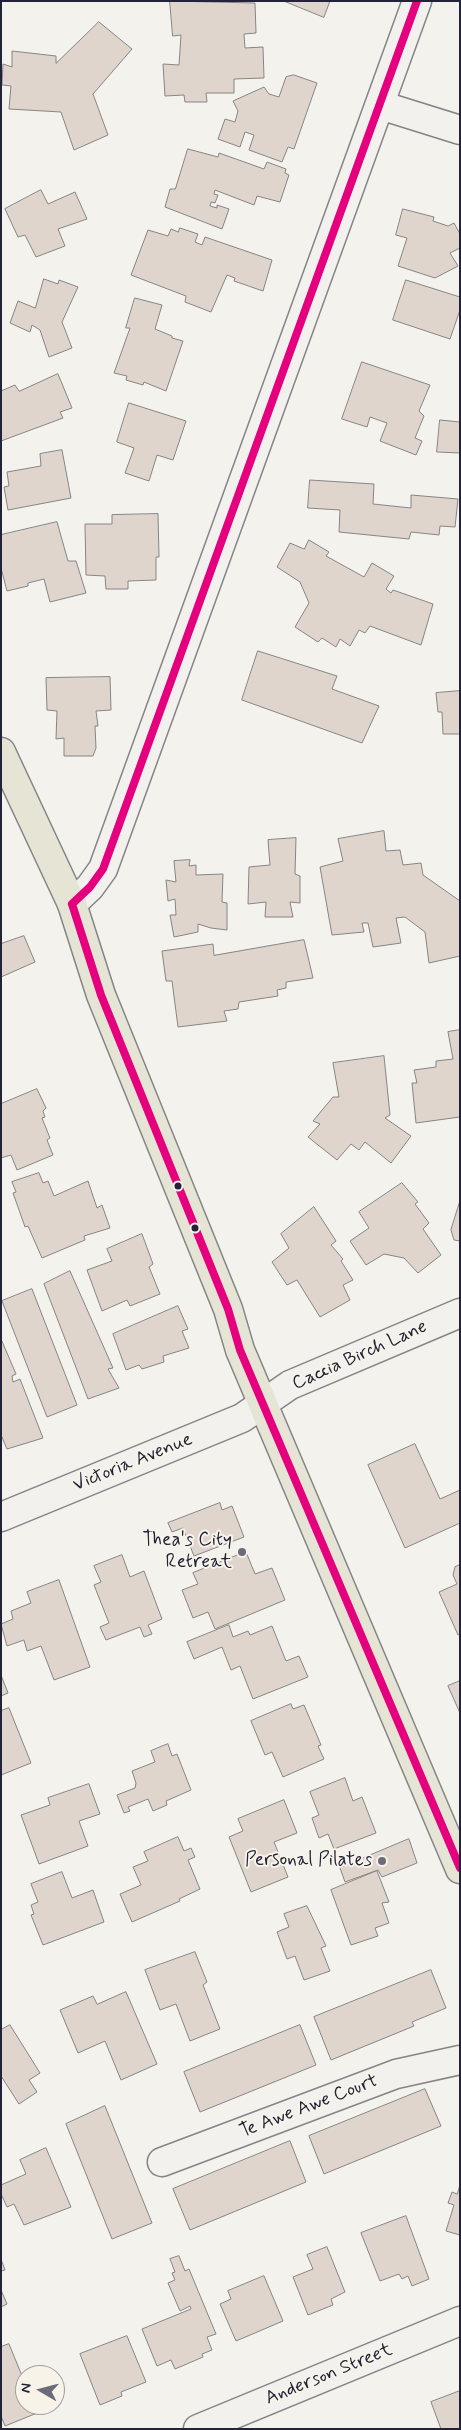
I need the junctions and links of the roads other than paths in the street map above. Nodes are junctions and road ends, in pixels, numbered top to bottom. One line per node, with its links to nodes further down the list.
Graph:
1 (417, 1): 2 (street)
2 (380, 105): 3 (street); 5 (street)
3 (460, 130)
4 (1, 752): 5 (main road)
5 (72, 904): 7 (main road)
6 (460, 1313): 7 (street, Caccia Birch Lane)
7 (262, 1405): 8 (street, Victoria Avenue); 9 (main road)
8 (1, 1517)
9 (460, 1869)
10 (460, 2060): 11 (street, Te Awe Awe Court)
11 (162, 2162)
12 (460, 2321): 13 (street, Anderson Street)
13 (198, 2429)

